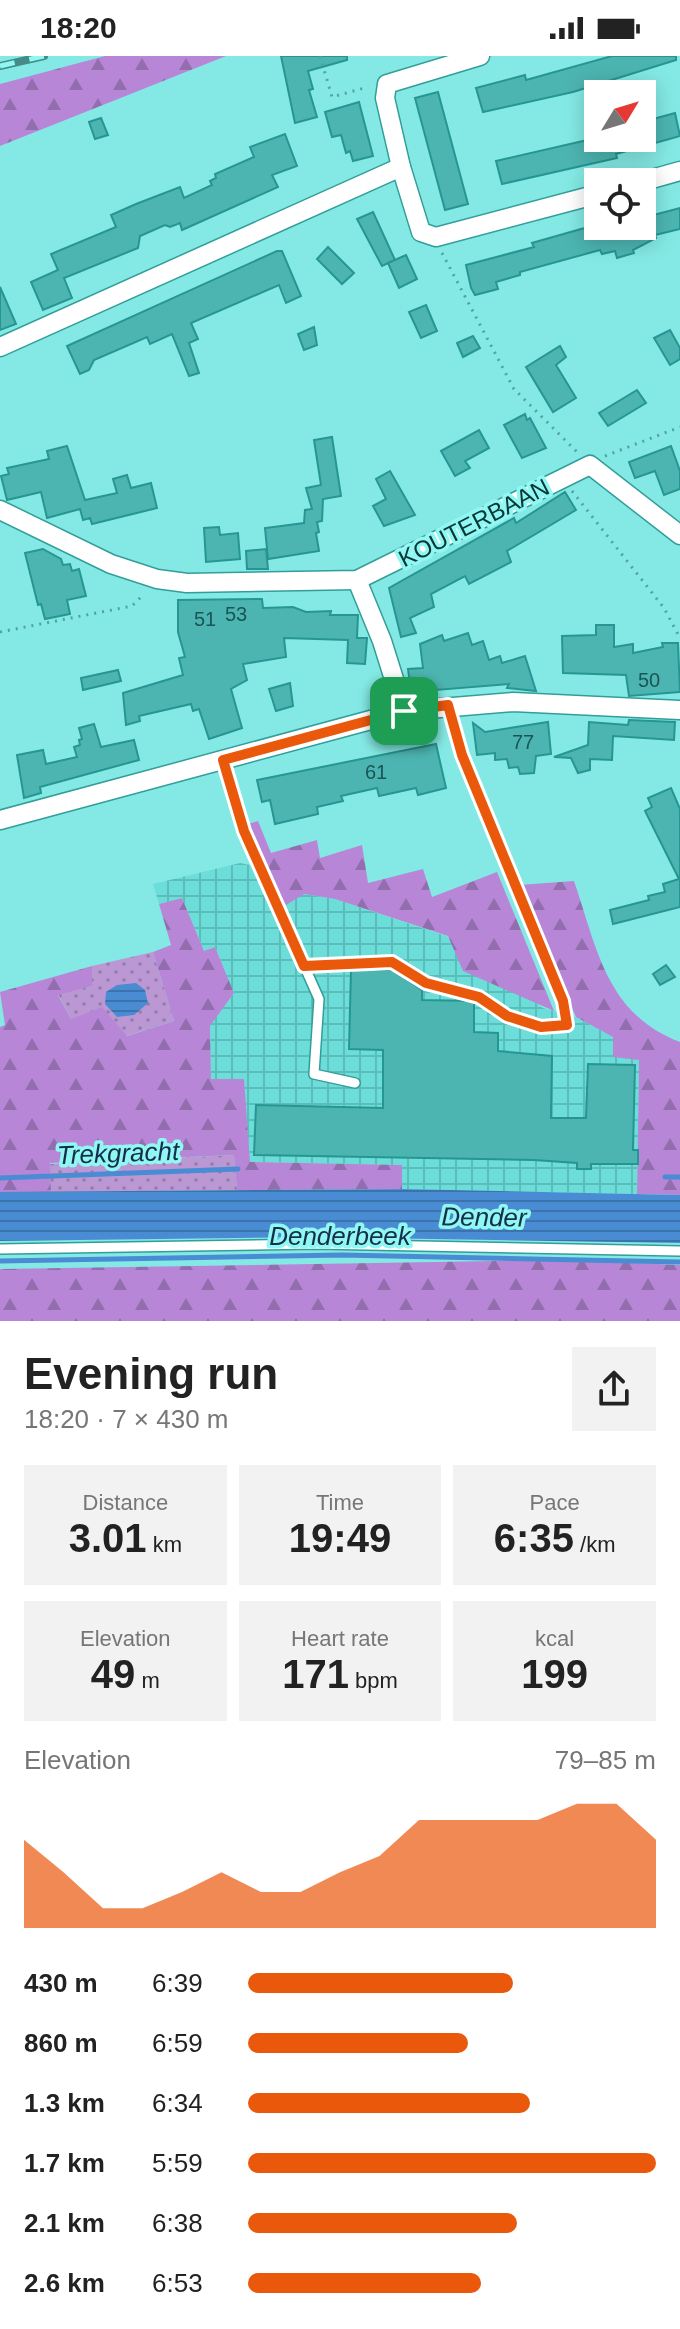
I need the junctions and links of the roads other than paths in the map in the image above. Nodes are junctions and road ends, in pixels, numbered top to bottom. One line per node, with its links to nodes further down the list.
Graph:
1 (480, 56): 2 (street)
2 (401, 167): 5 (street); 6 (street)
3 (680, 171): 4 (street)
4 (656, 178)
5 (584, 198)
6 (0, 347)
7 (0, 510): 9 (street, KOUTERBAAN)
8 (680, 535): 9 (street, KOUTERBAAN)
9 (357, 580): 12 (street)
10 (448, 705): 11 (street); 12 (street); 15 (lane)
11 (680, 710)
12 (404, 711): 13 (street)
13 (223, 760): 14 (street); 16 (lane)
14 (0, 820)
15 (492, 1009)
16 (355, 1083)
17 (0, 1249): 18 (lane)
18 (680, 1251)

